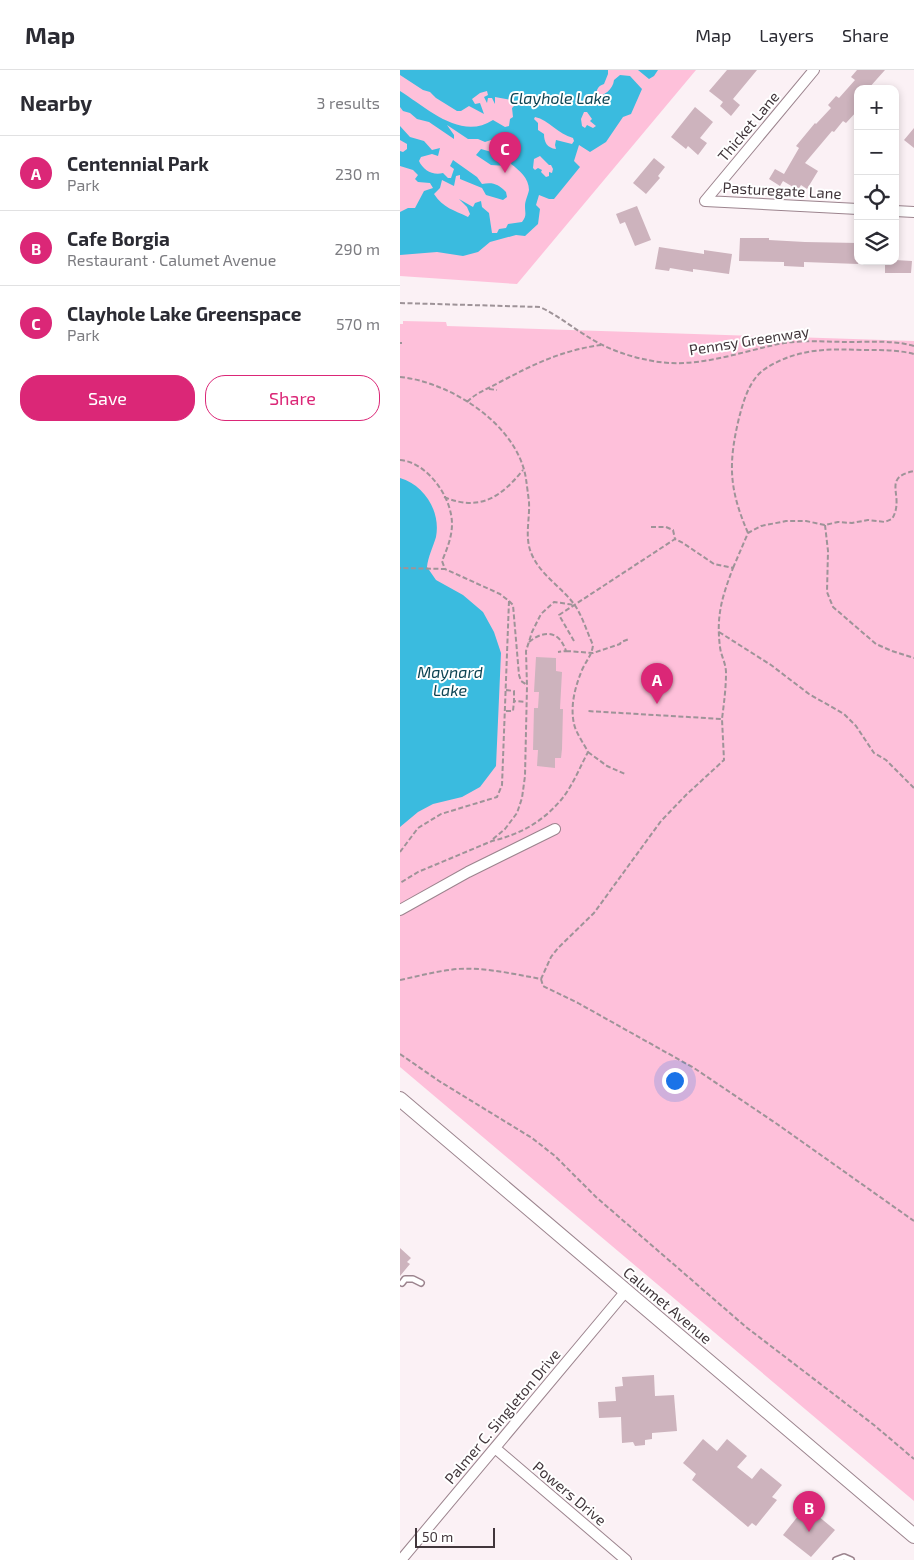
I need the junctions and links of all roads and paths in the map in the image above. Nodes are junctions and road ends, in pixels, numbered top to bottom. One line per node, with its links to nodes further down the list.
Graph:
1 (814, 70): 2 (street, Thicket Lane)
2 (705, 201): 3 (street, Pasturegate Lane)
3 (854, 209)
4 (899, 211): 5 (street)
5 (914, 212)
6 (400, 303): 7 (path, Pennsy Greenway)
7 (603, 345): 8 (path, Pennsy Greenway); 11 (path)
8 (914, 346)
9 (914, 354): 20 (path)
10 (400, 377): 13 (path)
11 (487, 389): 12 (path); 13 (path)
12 (497, 390)
13 (468, 402): 15 (path)
14 (400, 460): 17 (path)
15 (524, 470): 17 (path); 26 (path)
16 (914, 471): 18 (path)
17 (444, 497): 24 (path)
18 (825, 525): 20 (path); 34 (path)
19 (651, 527): 21 (path)
20 (748, 532): 23 (path)
21 (675, 539): 23 (path); 26 (path)
22 (400, 568): 24 (path)
23 (733, 568): 27 (path)
24 (445, 569): 25 (path)
25 (509, 601): 35 (path); 36 (path)
26 (575, 605): 29 (path); 30 (path); 33 (path)
27 (719, 632): 41 (path); 44 (path)
28 (629, 639): 33 (path)
29 (574, 641)
30 (528, 642): 31 (path); 35 (path)
31 (566, 651): 32 (path); 33 (path)
32 (558, 652)
33 (592, 653): 42 (path)
34 (914, 658)
35 (527, 686): 38 (path)
36 (506, 690): 37 (path); 39 (path)
37 (514, 701): 38 (path); 39 (path)
38 (526, 702): 46 (path)
39 (505, 711): 47 (path)
40 (587, 711): 41 (path)
41 (722, 719): 50 (path)
42 (588, 752): 43 (path); 46 (path)
43 (625, 774)
44 (914, 788)
45 (555, 829): 49 (street)
46 (492, 841): 48 (path)
47 (400, 852)
48 (400, 883)
49 (400, 910)
50 (541, 979): 51 (path); 54 (path)
51 (400, 980)
52 (400, 1054): 59 (path)
53 (400, 1099): 57 (main road, Calumet Avenue)
54 (914, 1220)
55 (402, 1283): 56 (lane)
56 (422, 1283)
57 (626, 1291): 58 (street, Palmer C. Singleton Drive); 60 (main road, Calumet Avenue)
58 (495, 1448): 61 (street, Palmer C. Singleton Drive); 62 (street, Powers Drive)
59 (914, 1459)
60 (914, 1536)
61 (400, 1559)
62 (626, 1560)
63 (836, 1560): 64 (lane)
64 (850, 1560)

